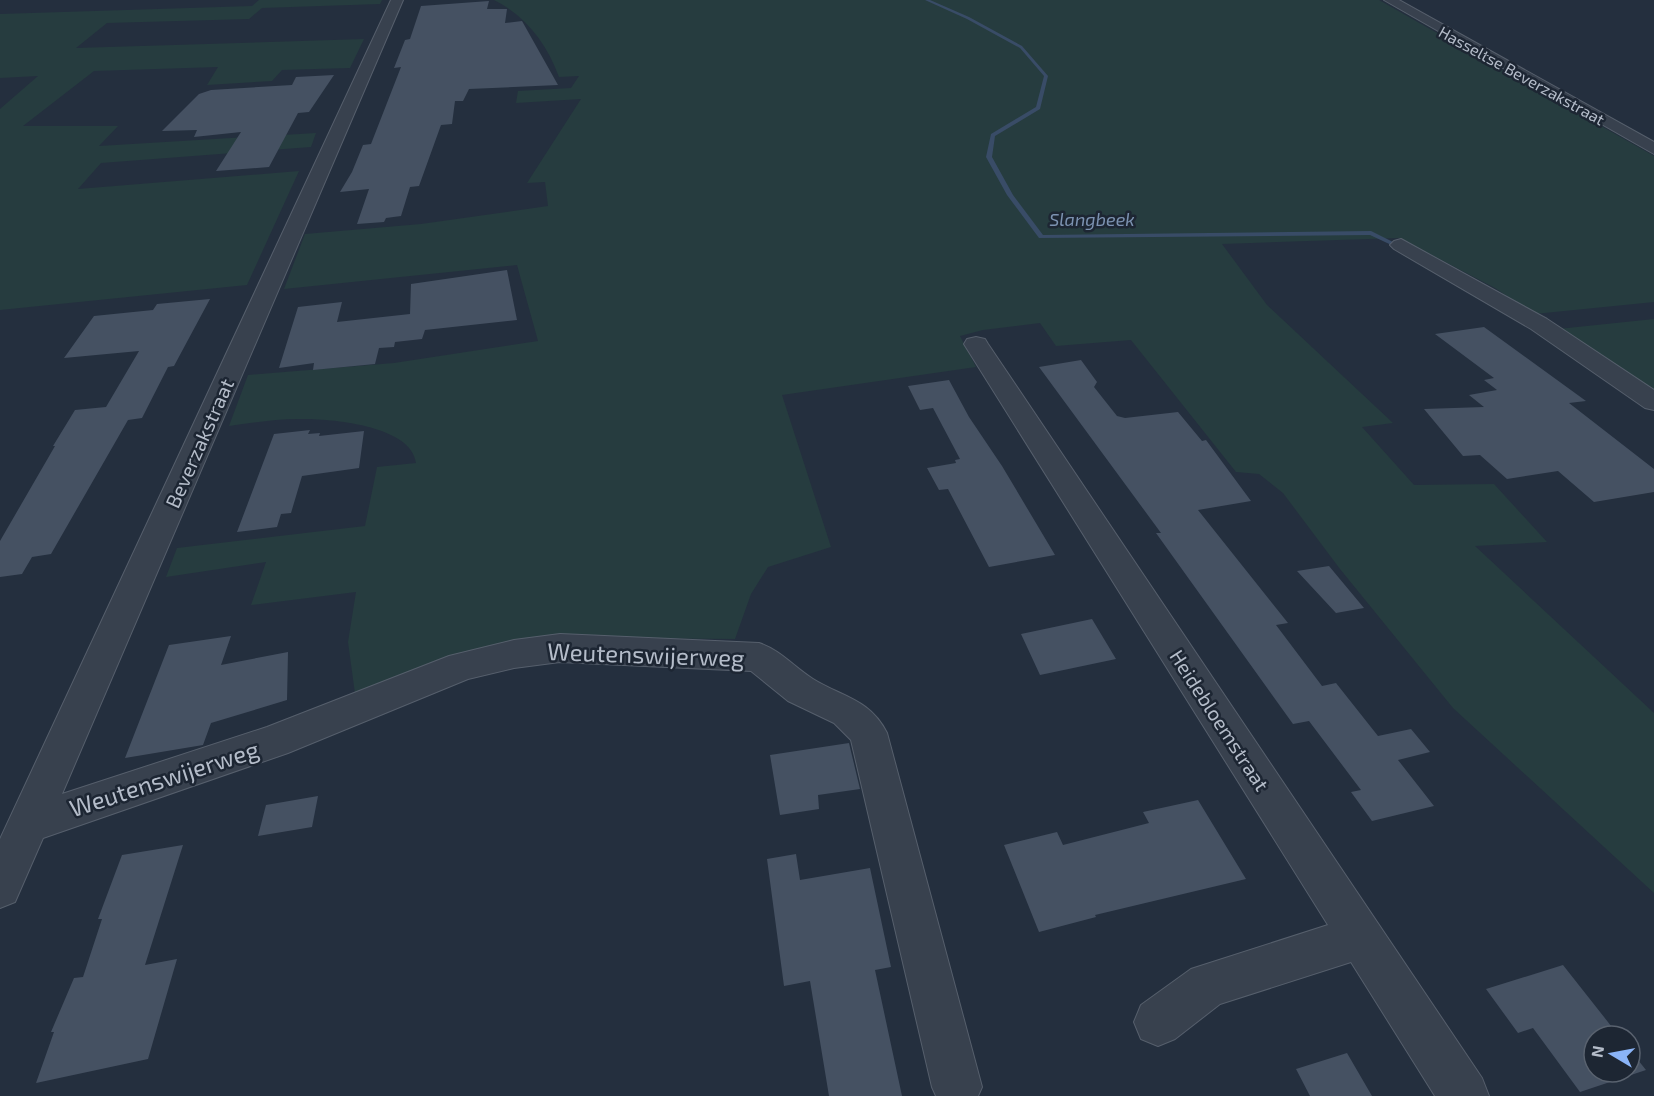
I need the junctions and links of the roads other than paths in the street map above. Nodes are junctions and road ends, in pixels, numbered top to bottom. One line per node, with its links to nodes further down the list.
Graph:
1 (397, 0): 7 (street, Beverzakstraat)
2 (1390, 0): 3 (street, Hasseltse Beverzakstraat)
3 (1654, 149)
4 (1401, 244): 6 (street)
5 (976, 344): 9 (street, Heidebloemstraat)
6 (1654, 402)
7 (28, 824): 8 (street, Beverzakstraat); 11 (street, Weutenswijerweg)
8 (0, 887)
9 (1360, 937): 10 (street); 12 (street, Heidebloemstraat)
10 (1158, 1022)
11 (957, 1087)
12 (1464, 1096)

